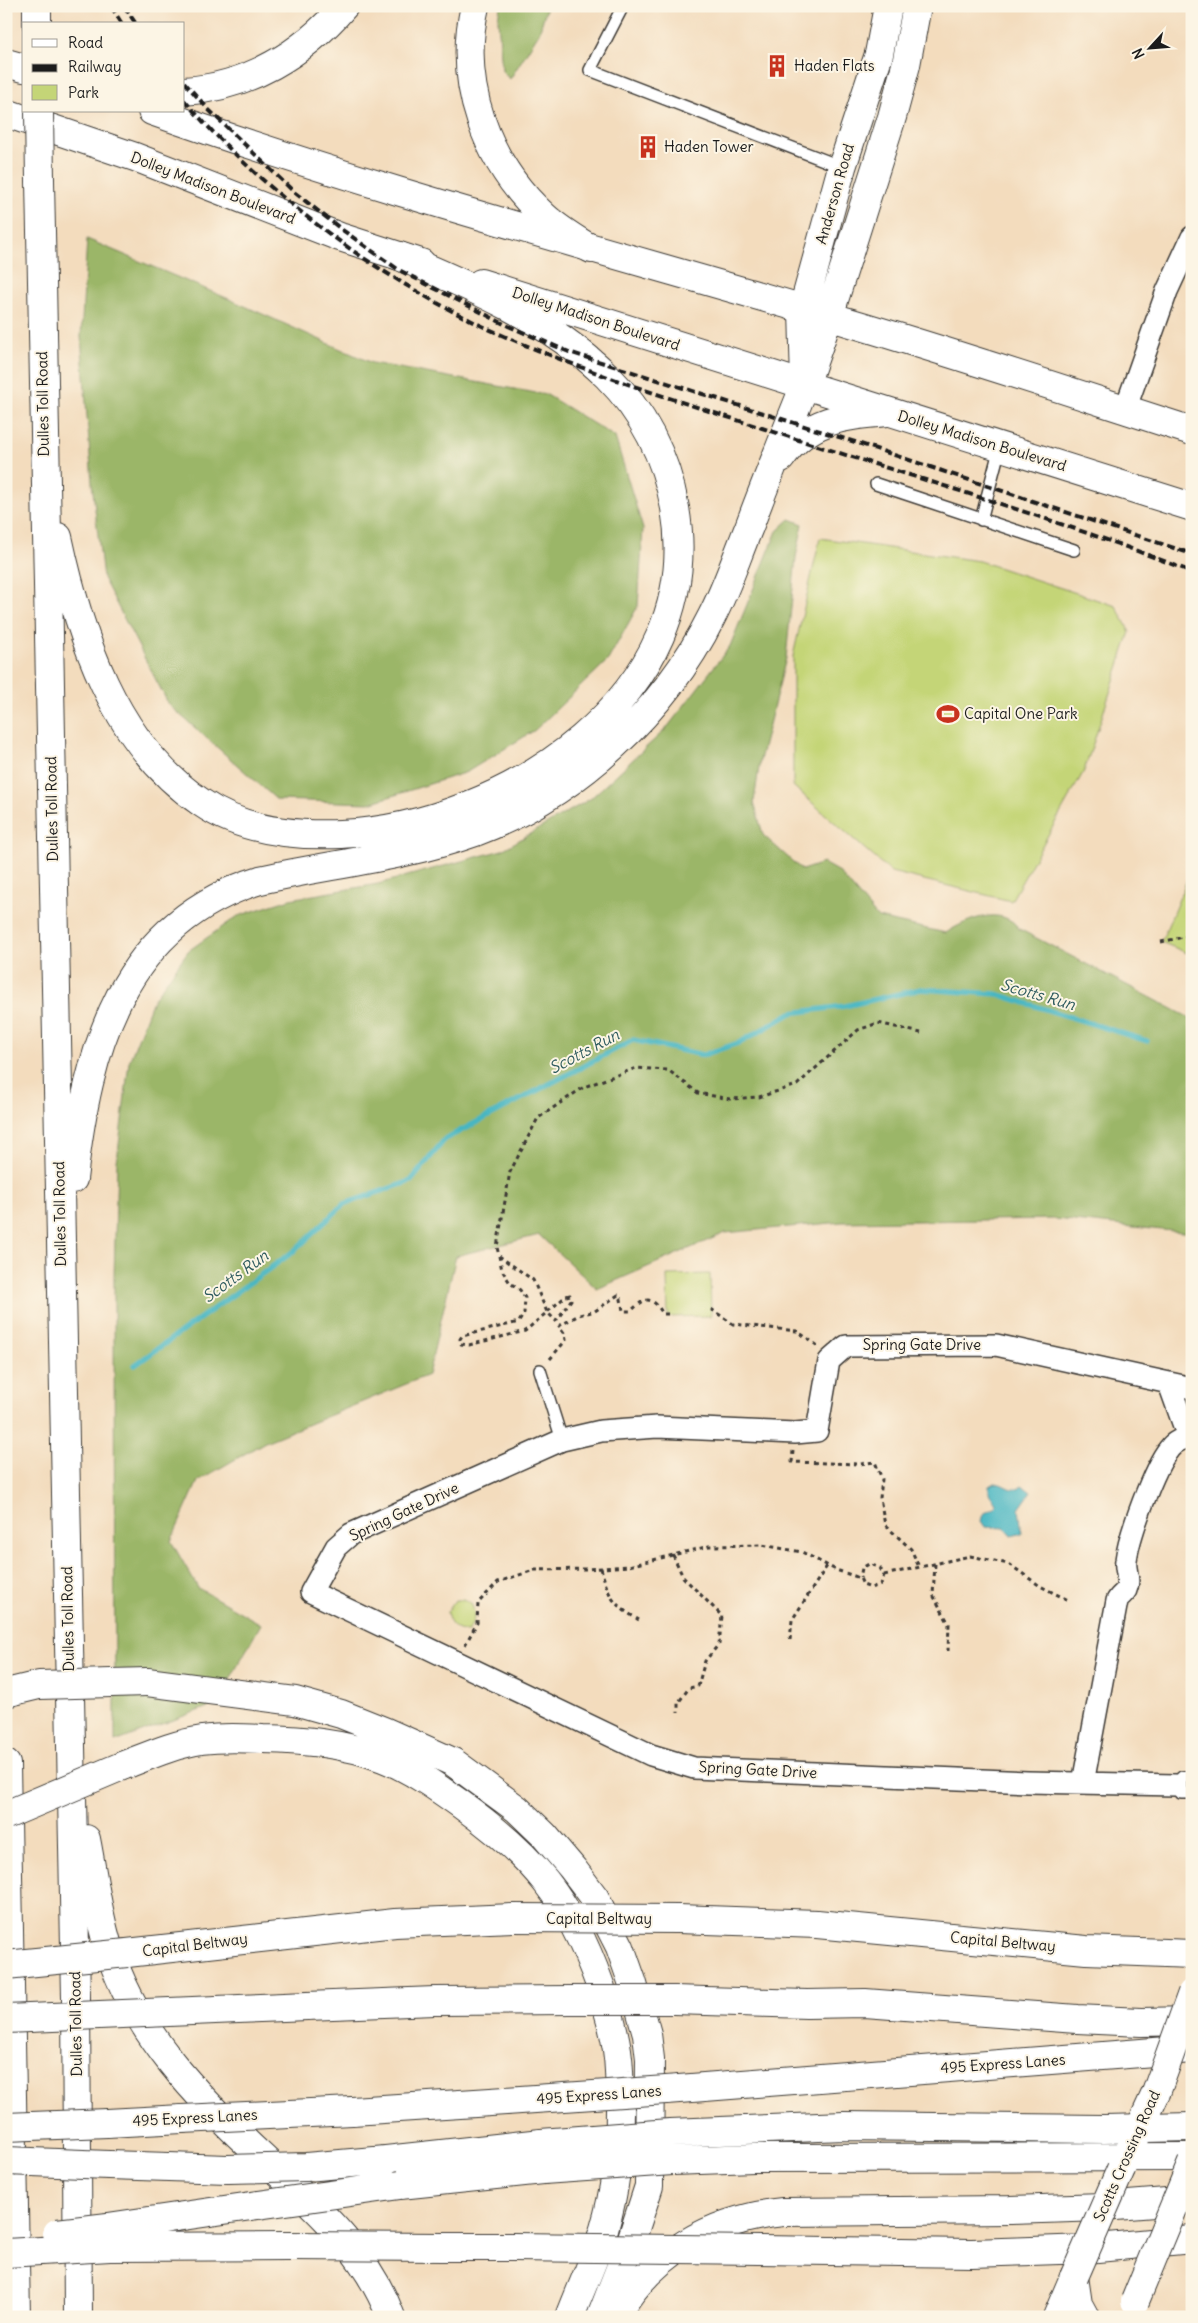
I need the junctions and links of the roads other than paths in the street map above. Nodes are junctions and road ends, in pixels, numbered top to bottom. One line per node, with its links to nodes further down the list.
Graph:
1 (37, 6): 7 (main road)
2 (344, 6): 10 (main road)
3 (475, 6): 16 (main road)
4 (623, 6): 14 (lane)
5 (888, 6): 14 (main road, Anderson Road)
6 (917, 6): 19 (main road, Anderson Road)
7 (37, 22)
8 (6, 63): 9 (main road)
9 (22, 67)
10 (185, 91)
11 (39, 112): 25 (main road, Dulles Toll Road, bridge)
12 (155, 112): 16 (main road)
13 (6, 113): 17 (main road, Dolley Madison Boulevard)
14 (842, 167): 18 (main road, Anderson Road)
15 (1192, 237): 21 (street)
16 (591, 249): 18 (main road)
17 (399, 256): 20 (main road, Dolley Madison Boulevard); 25 (main road)
18 (802, 309): 19 (main road); 20 (main road, Anderson Road)
19 (829, 316): 20 (main road, Anderson Road); 21 (main road)
20 (805, 386): 22 (main road, Dolley Madison Boulevard); 26 (main road, Anderson Road)
21 (1126, 410): 23 (main road)
22 (888, 412): 24 (main road, Dolley Madison Boulevard); 26 (main road)
23 (1192, 431)
24 (1000, 447): 28 (main road, Dolley Madison Boulevard); 29 (lane)
25 (44, 459): 31 (main road, Dulles Toll Road)
26 (768, 478): 31 (main road)
27 (876, 484): 29 (lane)
28 (1192, 507)
29 (981, 520): 30 (lane)
30 (1074, 550)
31 (62, 1317): 38 (main road, Dulles Toll Road)
32 (540, 1370): 36 (lane)
33 (1169, 1384): 34 (street, Spring Gate Drive); 35 (street); 36 (street, Spring Gate Drive)
34 (1192, 1388)
35 (1190, 1437): 40 (street)
36 (562, 1440): 40 (street, Spring Gate Drive)
37 (6, 1693): 69 (main road, bridge)
38 (70, 1711): 66 (main road, Dulles Toll Road); 67 (main road)
39 (6, 1764): 65 (main road)
40 (1084, 1783): 41 (street, Spring Gate Drive)
41 (1186, 1785)
42 (6, 1816): 68 (main road, bridge)
43 (1192, 1954): 44 (main road, Capital Beltway, bridge)
44 (6, 1965)
45 (1192, 1994): 53 (main road, Scotts Crossing Road, bridge)
46 (807, 2004): 47 (main road, bridge); 48 (main road); 49 (main road)
47 (6, 2019)
48 (1192, 2021)
49 (1192, 2038)
50 (1192, 2049): 51 (main road, 495 Express Lanes, bridge)
51 (6, 2127)
52 (1192, 2127): 53 (main road)
53 (1139, 2128): 55 (main road, bridge); 56 (main road, Scotts Crossing Road)
54 (1192, 2157): 56 (main road)
55 (6, 2161)
56 (1124, 2163): 59 (main road, bridge); 64 (main road, Scotts Crossing Road, bridge)
57 (1192, 2163): 63 (main road, bridge)
58 (1192, 2200): 70 (main road)
59 (109, 2237): 60 (main road, bridge); 61 (main road, bridge); 62 (main road, bridge)
60 (1192, 2239)
61 (6, 2240)
62 (6, 2253)
63 (1131, 2309)
64 (1070, 2310)
65 (16, 2317)
66 (78, 2317)
67 (391, 2317)
68 (570, 2317)
69 (601, 2317)
70 (614, 2317)

